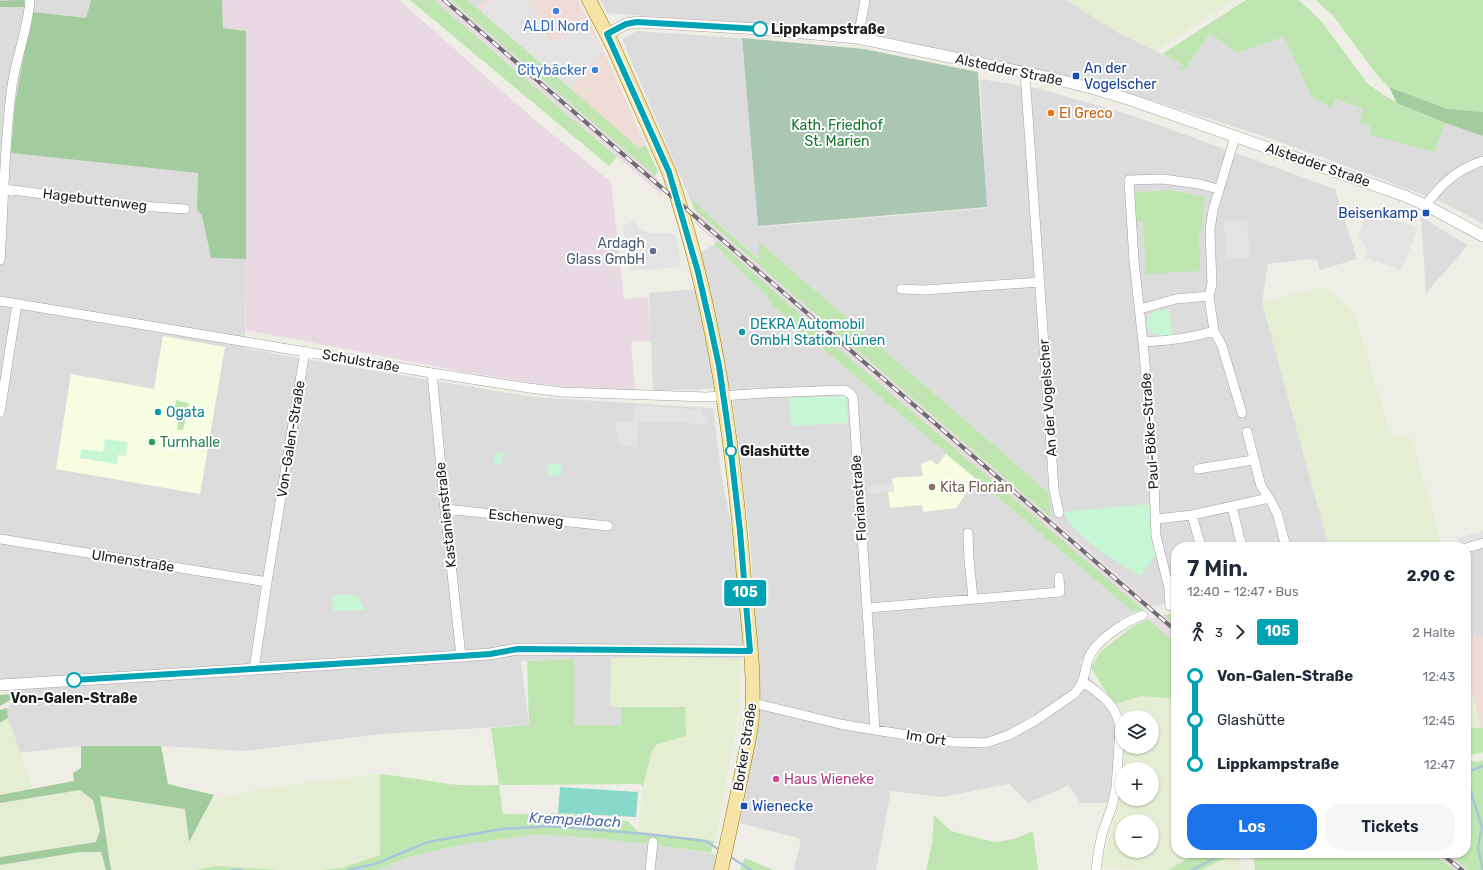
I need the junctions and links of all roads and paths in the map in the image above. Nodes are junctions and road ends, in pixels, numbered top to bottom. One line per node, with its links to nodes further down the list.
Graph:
1 (30, 0): 9 (street)
2 (589, 0): 4 (main road, Borker Straße)
3 (865, 0): 5 (street)
4 (607, 34): 5 (street, Alstedder Straße); 25 (main road, Borker Straße)
5 (858, 38): 6 (street, Alstedder Straße)
6 (1025, 73): 7 (street, Alstedder Straße); 15 (street, An der Vogelscher)
7 (1235, 137): 10 (street); 11 (street, Alstedder Straße)
8 (1483, 161): 11 (street)
9 (3, 186): 12 (street, Hagebuttenweg); 14 (street)
10 (1218, 189): 17 (street); 20 (street, Paul-Böke-Straße)
11 (1426, 206): 13 (street, Alstedder Straße)
12 (185, 209)
13 (1483, 236)
14 (0, 260)
15 (1040, 282): 16 (street); 34 (street, An der Vogelscher)
16 (901, 289)
17 (1209, 296): 20 (street); 21 (street)
18 (0, 301): 19 (street, Schulstraße)
19 (17, 304): 23 (street, Schulstraße); 26 (street)
20 (1140, 309): 22 (street, Paul-Böke-Straße)
21 (1214, 331): 22 (street); 27 (street)
22 (1143, 342): 36 (street, Paul-Böke-Straße)
23 (305, 351): 24 (street, Schulstraße); 46 (street, Von-Galen-Straße)
24 (432, 373): 25 (street, Schulstraße); 33 (street, Kastanienstraße)
25 (724, 395): 50 (street, Florianstraße); 53 (main road, Borker Straße)
26 (0, 412)
27 (1242, 414)
28 (1246, 432): 29 (street)
29 (1253, 460): 30 (street); 31 (street)
30 (1198, 469)
31 (1269, 498): 32 (street); 42 (street)
32 (1232, 507): 35 (street); 41 (street)
33 (444, 509): 37 (street, Eschenweg); 54 (street, Kastanienstraße)
34 (1059, 513)
35 (1192, 515): 36 (street); 40 (street)
36 (1156, 520): 47 (street, Paul-Böke-Straße)
37 (608, 526)
38 (968, 533): 48 (street)
39 (0, 539): 46 (street, Ulmenstraße)
40 (1200, 542)
41 (1241, 542)
42 (1285, 542)
43 (1483, 543): 44 (street)
44 (1471, 547)
45 (1059, 577): 48 (street)
46 (267, 582): 55 (street, Von-Galen-Straße)
47 (1171, 596)
48 (974, 599): 50 (street)
49 (1171, 606): 51 (street)
50 (868, 608): 59 (street, Florianstraße)
51 (1161, 608)
52 (1143, 615): 56 (street, Im Ort)
53 (750, 651): 54 (street); 58 (main road, Borker Straße)
54 (461, 656): 55 (street)
55 (254, 669): 57 (street)
56 (1083, 682): 59 (street, Im Ort); 63 (street)
57 (0, 685)
58 (752, 703): 59 (street, Im Ort); 61 (main road, Borker Straße)
59 (875, 730)
60 (653, 842): 62 (street)
61 (723, 859)
62 (650, 870)
63 (1096, 870)

